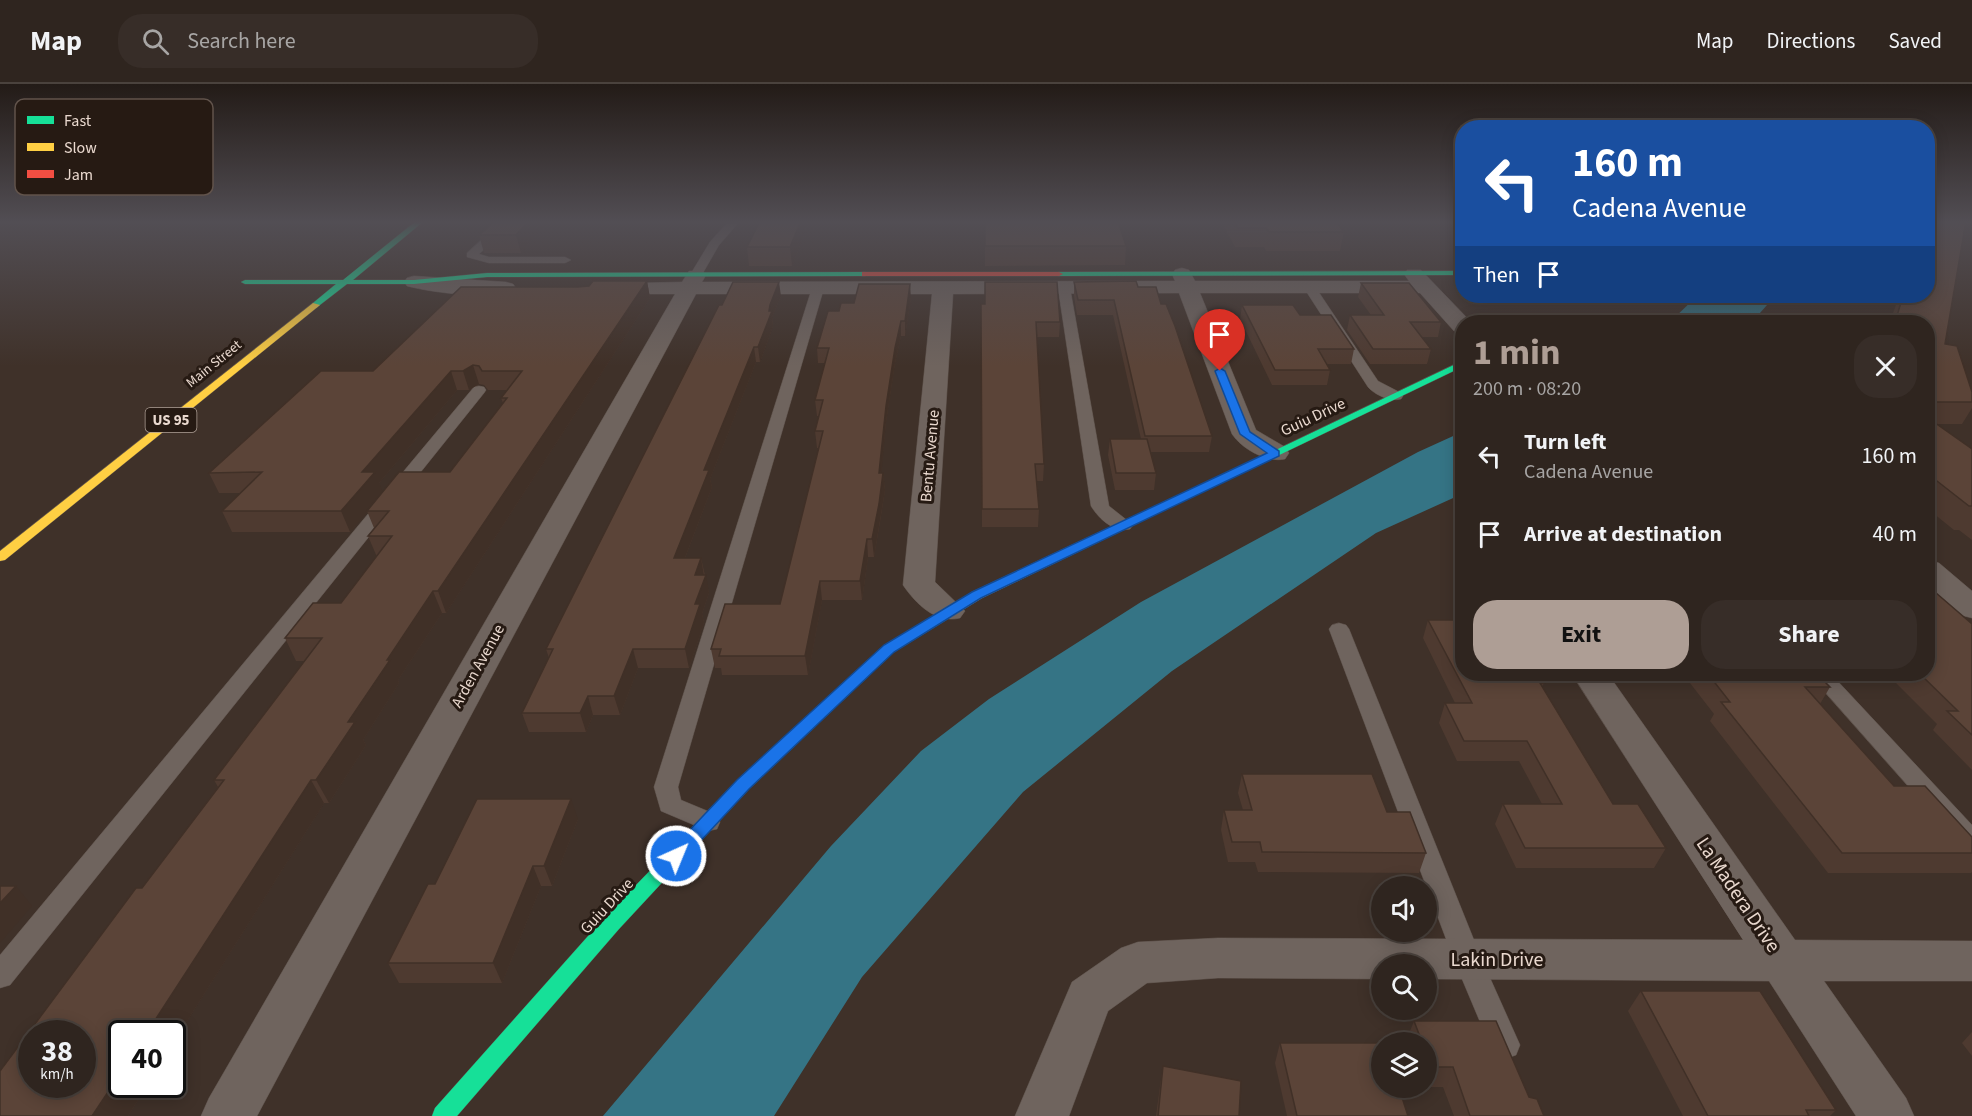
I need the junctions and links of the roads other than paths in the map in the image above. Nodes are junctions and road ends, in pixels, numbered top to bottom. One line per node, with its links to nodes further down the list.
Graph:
1 (359, 269): 7 (main road, Main Street / US 95)
2 (699, 269): 9 (lane, Arden Avenue)
3 (1455, 274): 4 (main road)
4 (1420, 280): 5 (main road); 13 (street); 14 (street)
5 (1184, 281): 9 (main road); 12 (street); 13 (street); 18 (street)
6 (246, 282): 7 (main road)
7 (342, 282): 8 (main road); 20 (main road, Main Street / US 95)
8 (414, 282): 9 (street)
9 (692, 282): 10 (street); 34 (street, Arden Avenue)
10 (818, 288): 11 (street); 27 (lane)
11 (943, 288): 12 (street); 23 (street, Bentu Avenue)
12 (1064, 288): 19 (lane)
13 (1310, 288): 17 (lane)
14 (1455, 318)
15 (1455, 367): 17 (main road, Guiu Drive)
16 (479, 390): 32 (lane)
17 (1396, 396): 18 (main road, Guiu Drive)
18 (1275, 453): 19 (main road, Guiu Drive)
19 (1124, 525): 23 (main road, Guiu Drive)
20 (0, 556)
21 (1935, 576): 22 (street)
22 (1972, 608)
23 (948, 612): 27 (main road, Guiu Drive)
24 (1339, 629): 29 (lane)
25 (1595, 681): 31 (street, La Madera Drive)
26 (1825, 681): 28 (lane)
27 (708, 822): 35 (main road, Guiu Drive)
28 (1972, 841)
29 (1468, 960): 31 (street, Lakin Drive); 33 (lane); 36 (street, Lakin Drive)
30 (1972, 961): 31 (street, Lakin Drive)
31 (1782, 962): 37 (street, La Madera Drive)
32 (0, 976)
33 (1518, 1074)
34 (228, 1116)
35 (442, 1116)
36 (1042, 1116)
37 (1887, 1116)

